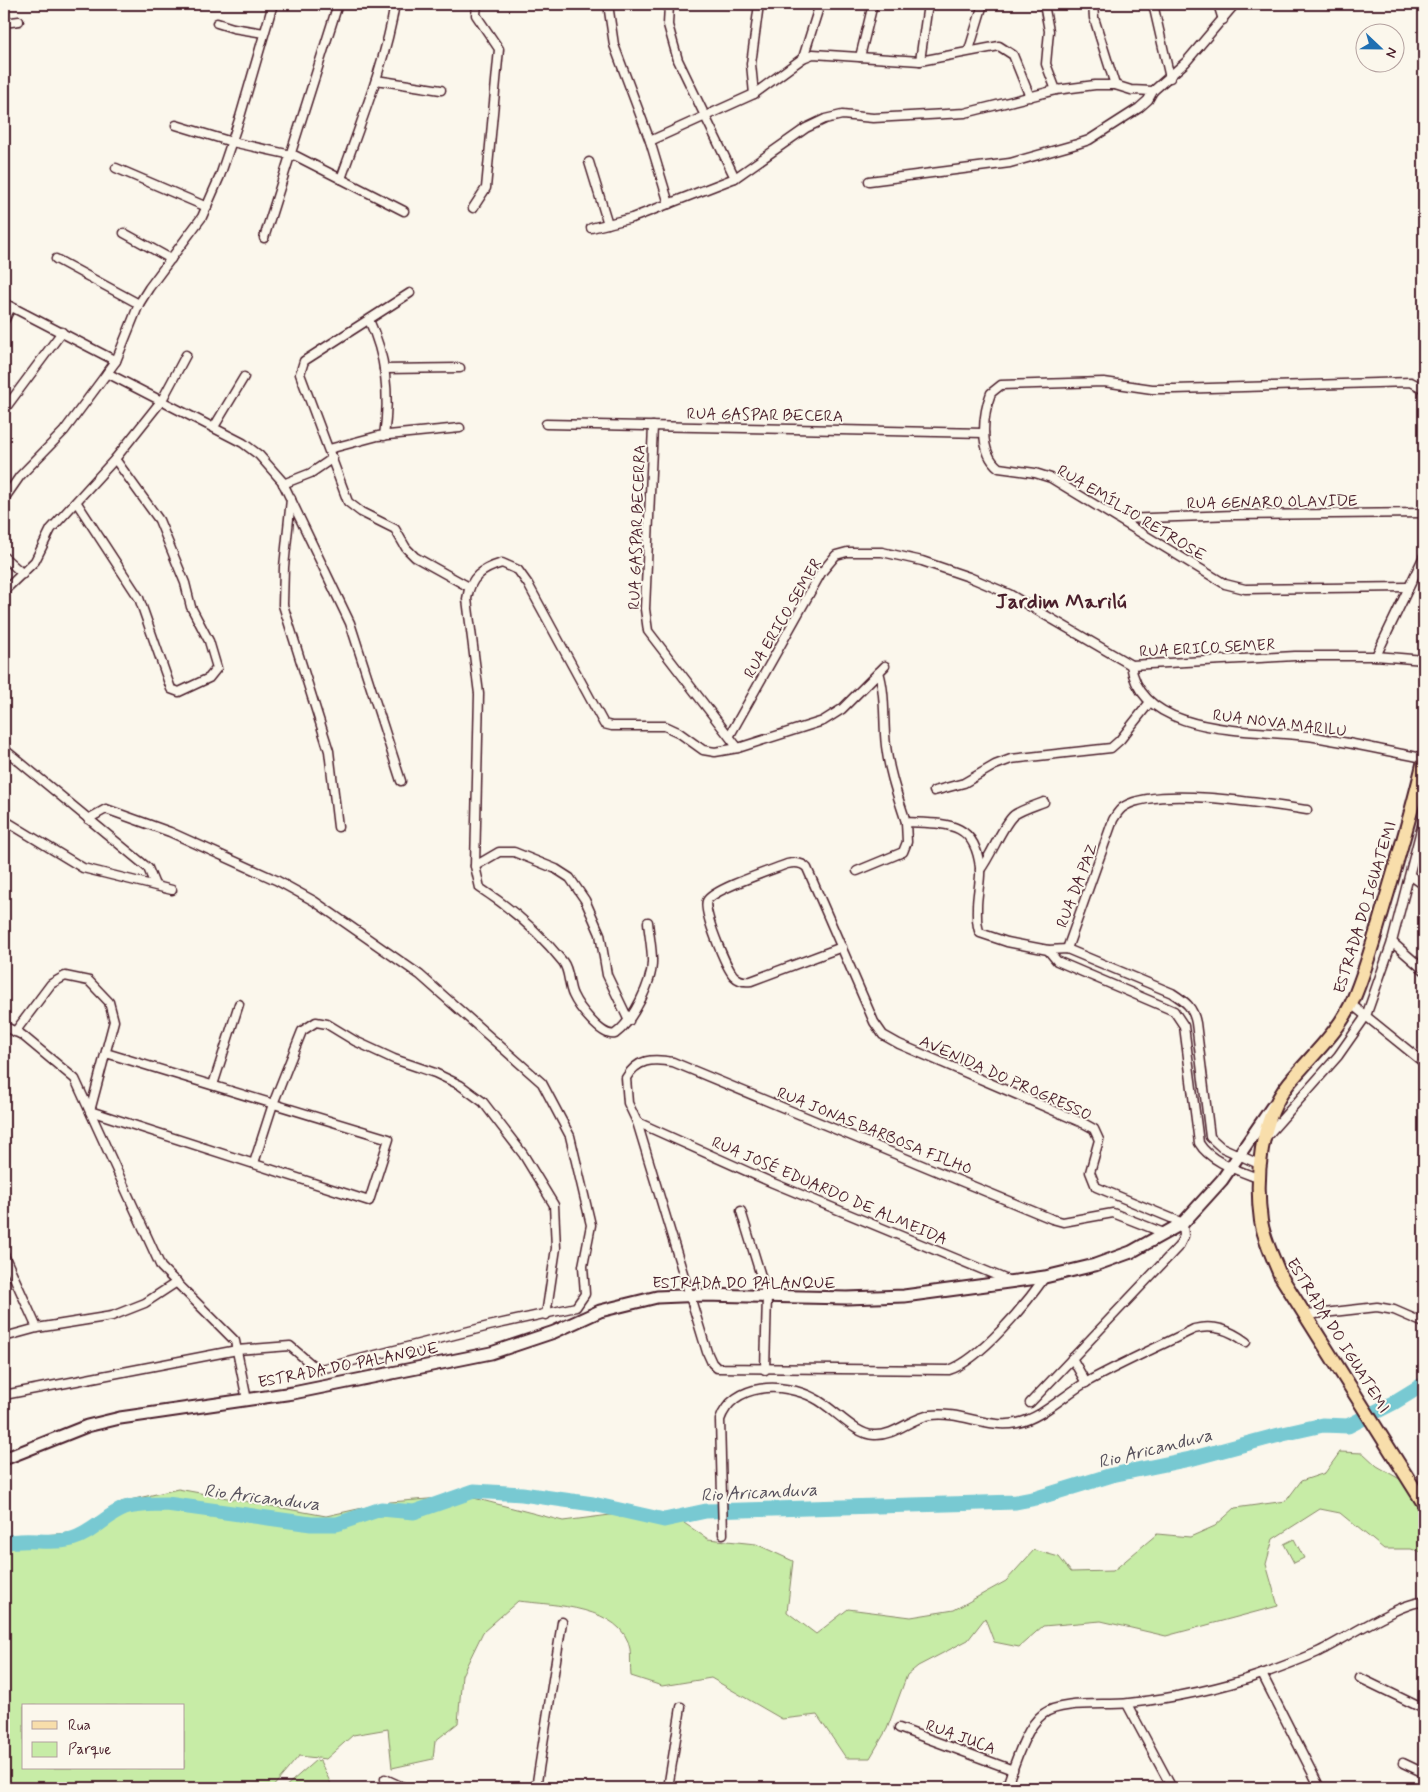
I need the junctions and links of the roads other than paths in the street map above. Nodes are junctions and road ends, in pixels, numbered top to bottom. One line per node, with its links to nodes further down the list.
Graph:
1 (273, 4): 21 (street)
2 (338, 4): 38 (street)
3 (395, 4): 27 (street)
4 (477, 4): 46 (street)
5 (608, 4): 36 (street)
6 (670, 4): 34 (street)
7 (759, 4): 32 (street)
8 (820, 4): 24 (street)
9 (873, 4): 23 (street)
10 (928, 4): 25 (street)
11 (983, 4): 22 (street)
12 (1044, 4): 30 (street)
13 (1093, 4): 28 (street)
14 (1153, 4): 26 (street)
15 (1218, 4): 17 (street)
16 (1235, 4): 17 (street)
17 (1223, 20): 26 (street)
18 (19, 21): 19 (street)
19 (4, 23)
20 (217, 23): 21 (street)
21 (264, 33): 37 (street)
22 (969, 50): 25 (street); 33 (street)
23 (860, 57): 24 (street); 25 (street)
24 (803, 58): 32 (street)
25 (920, 60)
26 (1170, 78): 31 (street)
27 (376, 80): 29 (street); 42 (street)
28 (1115, 85): 30 (street); 31 (street)
29 (441, 90)
30 (1056, 90): 33 (street)
31 (1153, 91): 43 (street)
32 (754, 94): 34 (street)
33 (1030, 97): 41 (street)
34 (707, 116): 36 (street); 41 (street)
35 (176, 125): 37 (street)
36 (650, 141): 44 (street)
37 (232, 142): 38 (street); 45 (street)
38 (291, 155): 42 (street); 51 (street)
39 (589, 162): 48 (street)
40 (116, 168): 45 (street)
41 (735, 178): 44 (street)
42 (341, 179): 47 (street)
43 (869, 181)
44 (669, 204): 48 (street)
45 (207, 207): 53 (street)
46 (474, 208)
47 (404, 211)
48 (608, 224): 49 (street)
49 (591, 228)
50 (124, 233): 53 (street)
51 (264, 238)
52 (56, 258): 55 (street)
53 (171, 258): 55 (street)
54 (410, 293): 57 (street)
55 (139, 304): 61 (street)
56 (7, 305): 58 (street); 59 (street)
57 (369, 320): 63 (street); 75 (street)
58 (4, 321)
59 (62, 332): 61 (street); 68 (street)
60 (186, 355): 67 (street)
61 (116, 361): 64 (street)
62 (460, 368): 63 (street)
63 (384, 369): 74 (street)
64 (108, 373): 67 (street); 80 (street)
65 (244, 377): 71 (street)
66 (1424, 389): 73 (street, RUA EMÍLIO RETROSE)
67 (162, 400): 71 (street); 77 (street)
68 (4, 410)
69 (546, 424): 70 (street, RUA GASPAR BECERA)
70 (653, 426): 73 (street, RUA GASPAR BECERA); 94 (street, RUA GASPAR BECERRA)
71 (214, 427): 78 (street)
72 (460, 428): 74 (street)
73 (984, 433): 83 (street, RUA EMÍLIO RETROSE)
74 (384, 436): 75 (street)
75 (329, 449): 76 (street)
76 (333, 458): 78 (street); 87 (street)
77 (115, 459): 81 (street); 81 (street)
78 (283, 484): 79 (street)
79 (291, 497): 98 (street); 106 (street)
80 (4, 498)
81 (77, 503): 86 (street)
82 (1424, 513): 83 (street, RUA GENARO OLAVIDE)
83 (1121, 519): 88 (street, RUA EMÍLIO RETROSE)
84 (1424, 556): 88 (street)
85 (4, 557): 86 (street)
86 (23, 574): 89 (street)
87 (469, 587): 95 (street); 107 (street)
88 (1408, 587): 90 (street)
89 (4, 591)
90 (1376, 656): 91 (street, RUA ERICO SEMER); 92 (street, RUA ERICO SEMER)
91 (1424, 660)
92 (1131, 665): 93 (street, RUA NOVA MARILU); 94 (street, RUA ERICO SEMER)
93 (1150, 702): 97 (street, RUA NOVA MARILU); 99 (street)
94 (730, 735): 95 (street, RUA GASPAR BECERRA)
95 (738, 748): 105 (street)
96 (4, 749): 103 (street)
97 (1424, 759): 121 (main road, ESTRADA DO IGUATEMI)
98 (401, 781)
99 (934, 791)
100 (1044, 802): 108 (street)
101 (1307, 810): 117 (street, RUA DA PAZ)
102 (1424, 818): 110 (street)
103 (88, 819): 112 (street); 149 (street)
104 (4, 820): 112 (street)
105 (906, 822): 108 (street); 109 (street)
106 (338, 826)
107 (475, 866): 123 (street); 123 (street)
108 (980, 870): 118 (street)
109 (858, 871)
110 (1411, 876): 111 (street); 115 (street)
111 (1424, 885)
112 (155, 886): 113 (street)
113 (172, 890)
114 (648, 922): 123 (street)
115 (1392, 942): 119 (street); 122 (street)
116 (842, 947): 116 (street, AVENIDA DO PROGRESSO); 140 (street, AVENIDA DO PROGRESSO)
117 (1067, 949): 118 (street); 134 (street)
118 (1048, 950): 137 (street)
119 (1424, 970)
120 (240, 1004): 128 (street)
121 (1351, 1004): 122 (street); 129 (main road, ESTRADA DO IGUATEMI)
122 (1366, 1016): 127 (street); 133 (street)
123 (629, 1021)
124 (4, 1026): 125 (street)
125 (15, 1032): 126 (street); 131 (street)
126 (106, 1053): 128 (street); 131 (street)
127 (1424, 1063)
128 (213, 1085): 130 (street)
129 (1280, 1095): 133 (main road, ESTRADA DO IGUATEMI); 134 (street, ESTRADA DO PALANQUE)
130 (273, 1104): 135 (street); 135 (street); 149 (street)
131 (90, 1111): 135 (street); 145 (street)
132 (637, 1122): 141 (street, RUA JONAS BARBOSA FILHO); 146 (street, RUA JOSÉ EDUARDO DE ALMEIDA); 147 (street, RUA JONAS BARBOSA FILHO)
133 (1265, 1138): 136 (main road, ESTRADA DO IGUATEMI)
134 (1238, 1156): 136 (street); 137 (street, ESTRADA DO PALANQUE)
135 (254, 1164)
136 (1261, 1165): 138 (main road, ESTRADA DO IGUATEMI)
137 (1232, 1167): 138 (street); 140 (street, ESTRADA DO PALANQUE)
138 (1260, 1179): 150 (main road, ESTRADA DO IGUATEMI)
139 (741, 1211): 148 (street)
140 (1184, 1222): 141 (street, ESTRADA DO PALANQUE); 156 (street)
141 (1164, 1233): 144 (street, ESTRADA DO PALANQUE)
142 (4, 1255): 143 (street)
143 (6, 1266): 152 (street)
144 (1045, 1277): 146 (street, ESTRADA DO PALANQUE); 157 (street)
145 (177, 1282): 152 (street); 155 (street)
146 (1012, 1282): 148 (street, ESTRADA DO PALANQUE)
147 (689, 1296): 148 (street, ESTRADA DO PALANQUE); 157 (street, RUA JONAS BARBOSA FILHO); 160 (street, ESTRADA DO PALANQUE)
148 (767, 1296): 157 (street)
149 (546, 1315): 155 (street)
150 (1306, 1315): 151 (street); 163 (main road, ESTRADA DO IGUATEMI)
151 (1424, 1323)
152 (37, 1328): 153 (street)
153 (4, 1338)
154 (1246, 1342): 158 (street)
155 (237, 1350): 159 (street); 160 (street)
156 (1072, 1358): 158 (street); 161 (street)
157 (765, 1370)
158 (1086, 1383): 164 (street)
159 (4, 1395)
160 (247, 1400): 162 (street, ESTRADA DO PALANQUE)
161 (1030, 1402)
162 (4, 1459)
163 (1424, 1504)
164 (724, 1534)
165 (1424, 1602): 167 (street)
166 (562, 1622): 178 (street)
167 (1262, 1674): 169 (street); 182 (street)
168 (1360, 1678): 171 (street)
169 (1127, 1704): 174 (street); 181 (street)
170 (681, 1706): 179 (street)
171 (1424, 1708)
172 (899, 1728): 174 (street, RUA JUCA)
173 (1403, 1763): 175 (street)
174 (1013, 1770): 180 (street)
175 (1424, 1773)
176 (385, 1780): 177 (street)
177 (404, 1788)
178 (536, 1788)
179 (668, 1788)
180 (1006, 1788)
181 (1172, 1788)
182 (1320, 1788)

